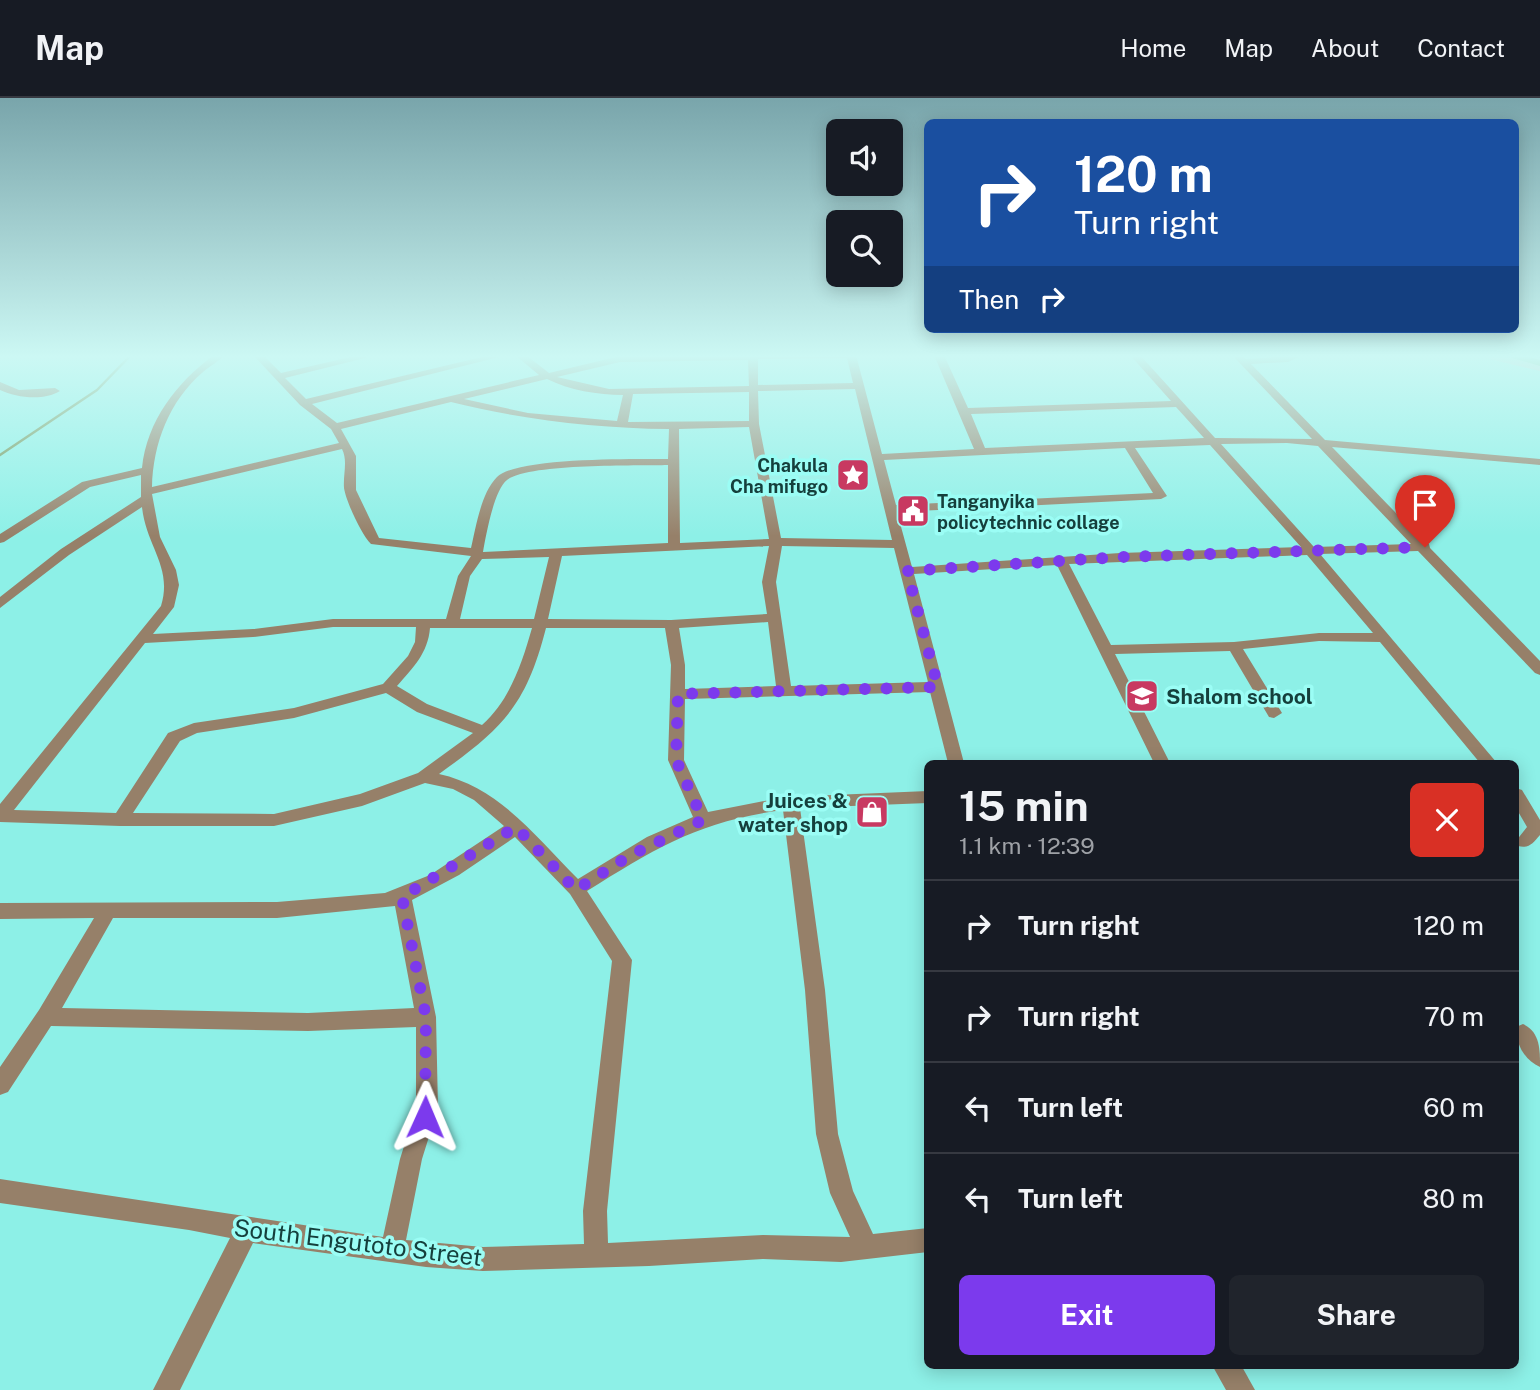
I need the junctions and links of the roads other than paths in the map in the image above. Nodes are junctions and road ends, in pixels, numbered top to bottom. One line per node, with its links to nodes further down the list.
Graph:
1 (165, 415): 23 (street)
2 (320, 415): 14 (street)
3 (383, 415): 14 (street)
4 (524, 415): 12 (street)
5 (622, 415): 12 (street)
6 (754, 415): 11 (street)
7 (867, 415): 20 (street)
8 (967, 415): 19 (street)
9 (1190, 415): 15 (street)
10 (1296, 415): 17 (street)
11 (754, 424): 13 (street); 27 (street)
12 (623, 426): 13 (street)
13 (674, 426): 22 (street)
14 (335, 427): 16 (street)
15 (1216, 443): 17 (street); 18 (street); 31 (street)
16 (345, 444): 24 (street); 32 (street)
17 (1324, 444): 21 (street); 30 (street)
18 (1128, 445): 19 (street); 25 (street)
19 (981, 453): 20 (street)
20 (879, 457): 25 (street)
21 (1540, 462)
22 (673, 463): 29 (street); 32 (street)
23 (145, 471): 24 (street); 26 (street)
24 (145, 496): 36 (street); 43 (street)
25 (888, 509): 28 (street)
26 (0, 539)
27 (776, 542): 28 (street); 29 (street); 37 (street)
28 (898, 544): 35 (street)
29 (674, 547): 33 (street)
30 (1425, 547): 31 (street); 46 (street)
31 (1311, 551): 34 (street); 42 (street)
32 (477, 554): 33 (street); 38 (street)
33 (556, 554): 39 (street)
34 (1062, 562): 35 (street); 45 (street)
35 (907, 571): 48 (street)
36 (0, 604)
37 (773, 618): 40 (street); 49 (street)
38 (452, 622): 39 (street); 41 (street)
39 (541, 624): 40 (street); 52 (street)
40 (671, 624): 50 (street)
41 (423, 625): 43 (street); 47 (street)
42 (1386, 638): 44 (street); 55 (street)
43 (144, 639): 60 (street)
44 (1234, 646): 45 (street); 51 (street)
45 (1106, 650): 54 (street)
46 (1540, 670)
47 (388, 687): 52 (street); 61 (street)
48 (938, 687): 49 (street); 53 (street)
49 (784, 690): 50 (street)
50 (678, 694): 62 (street)
51 (1274, 713)
52 (484, 731): 56 (street)
53 (955, 760)
54 (1161, 760)
55 (1487, 760)
56 (424, 777): 61 (street); 63 (street)
57 (924, 797): 59 (street)
58 (1519, 799): 64 (street)
59 (791, 804): 62 (street); 77 (street)
60 (0, 816): 61 (street)
61 (120, 820)
62 (703, 820): 65 (street)
63 (516, 827): 65 (street); 66 (street)
64 (1527, 840)
65 (576, 890): 79 (street)
66 (402, 897): 68 (street); 70 (street)
67 (0, 911): 68 (street)
68 (108, 911): 69 (street)
69 (46, 1017): 70 (street); 73 (street)
70 (426, 1017): 78 (street)
71 (1526, 1033): 72 (street)
72 (1540, 1057)
73 (0, 1085)
74 (0, 1191): 75 (street, South Engutoto Street)
75 (247, 1230): 78 (street, South Engutoto Street); 81 (street)
76 (924, 1241): 77 (street, South Engutoto Street)
77 (867, 1248): 79 (street, South Engutoto Street)
78 (392, 1249): 79 (street, South Engutoto Street)
79 (597, 1255)
80 (1228, 1369): 82 (street)
81 (166, 1390)
82 (1242, 1390)

